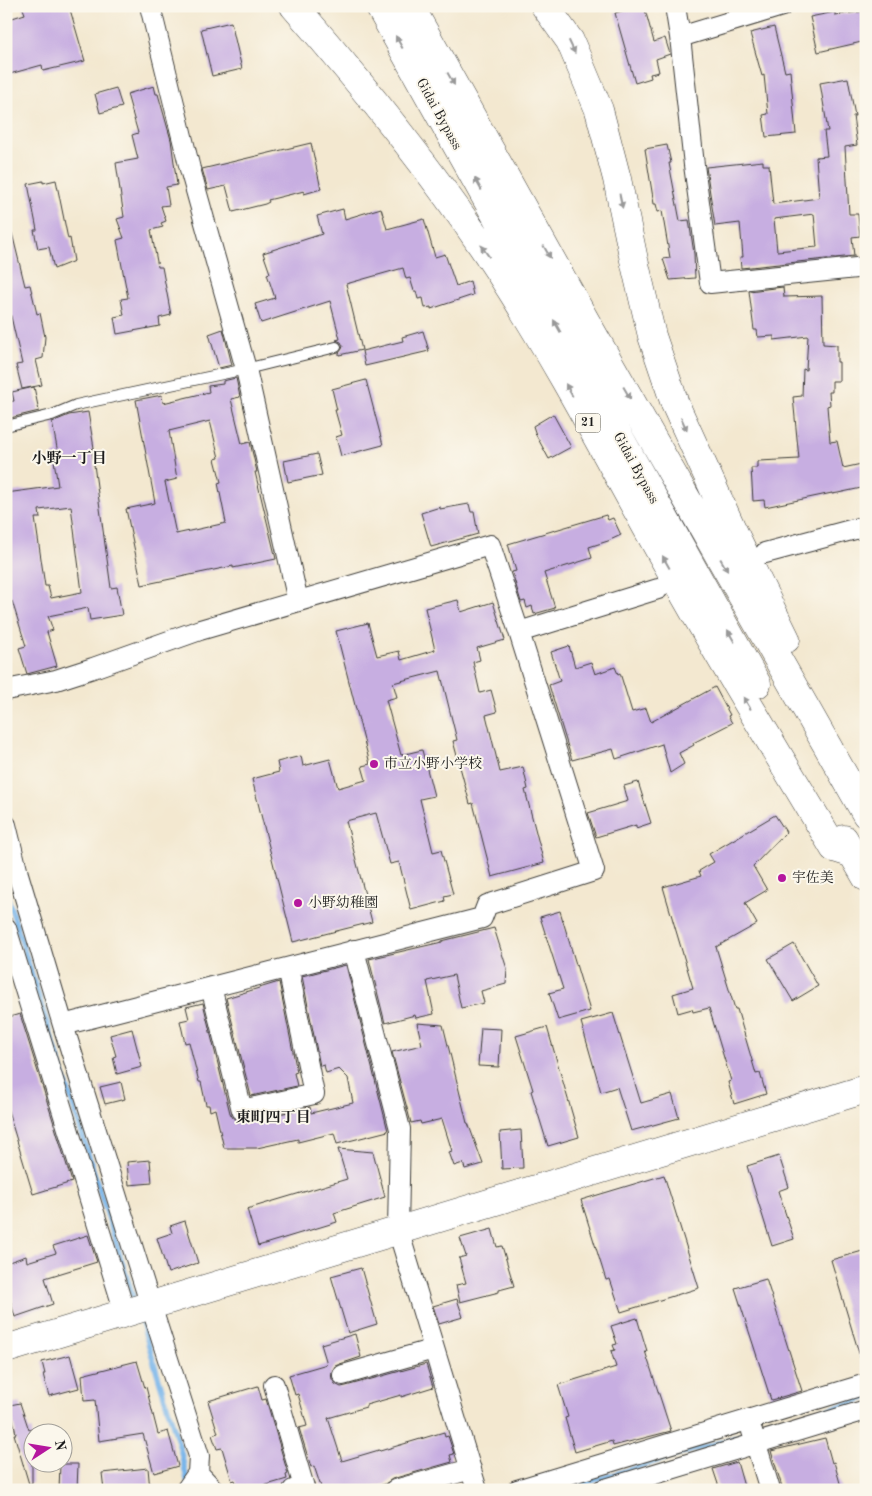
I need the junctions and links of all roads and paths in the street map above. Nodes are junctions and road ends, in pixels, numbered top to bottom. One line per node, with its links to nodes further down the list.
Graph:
1 (150, 6): 11 (street)
2 (294, 6): 22 (main road, 21, one-way to 2)
3 (379, 6): 22 (main road, Gidai Bypass / 21, one-way to 3)
4 (410, 6): 19 (main road, Gidai Bypass, one-way to 19)
5 (545, 6): 19 (main road, one-way to 19)
6 (675, 6): 8 (street)
7 (782, 6): 8 (street)
8 (680, 36): 9 (street)
9 (866, 267)
10 (336, 347): 11 (lane)
11 (246, 369): 12 (lane); 16 (street)
12 (6, 426)
13 (866, 526): 14 (street)
14 (765, 553)
15 (658, 590): 17 (street)
16 (298, 601): 17 (street); 18 (street)
17 (519, 632): 25 (street)
18 (6, 690)
19 (836, 762): 20 (main road, Gidai Bypass)
20 (866, 814)
21 (6, 824): 23 (street)
22 (859, 865)
23 (12, 876): 28 (street)
24 (6, 928): 31 (street)
25 (354, 950): 26 (street); 30 (street)
26 (288, 968): 27 (street); 27 (street)
27 (211, 987): 28 (street)
28 (63, 1025): 31 (street)
29 (866, 1089): 30 (main road)
30 (398, 1230): 31 (main road); 33 (street)
31 (138, 1309): 32 (main road); 41 (street)
32 (6, 1349)
33 (434, 1349): 34 (street); 40 (street)
34 (343, 1375)
35 (866, 1384): 38 (street)
36 (274, 1385): 44 (street)
37 (866, 1410): 39 (street)
38 (748, 1419): 39 (street); 47 (street)
39 (756, 1444): 48 (street); 49 (street)
40 (471, 1469): 45 (street); 46 (street)
41 (198, 1473): 42 (street); 43 (street)
42 (186, 1490)
43 (214, 1490)
44 (292, 1490)
45 (395, 1490)
46 (477, 1490)
47 (517, 1490)
48 (602, 1490)
49 (770, 1490)

